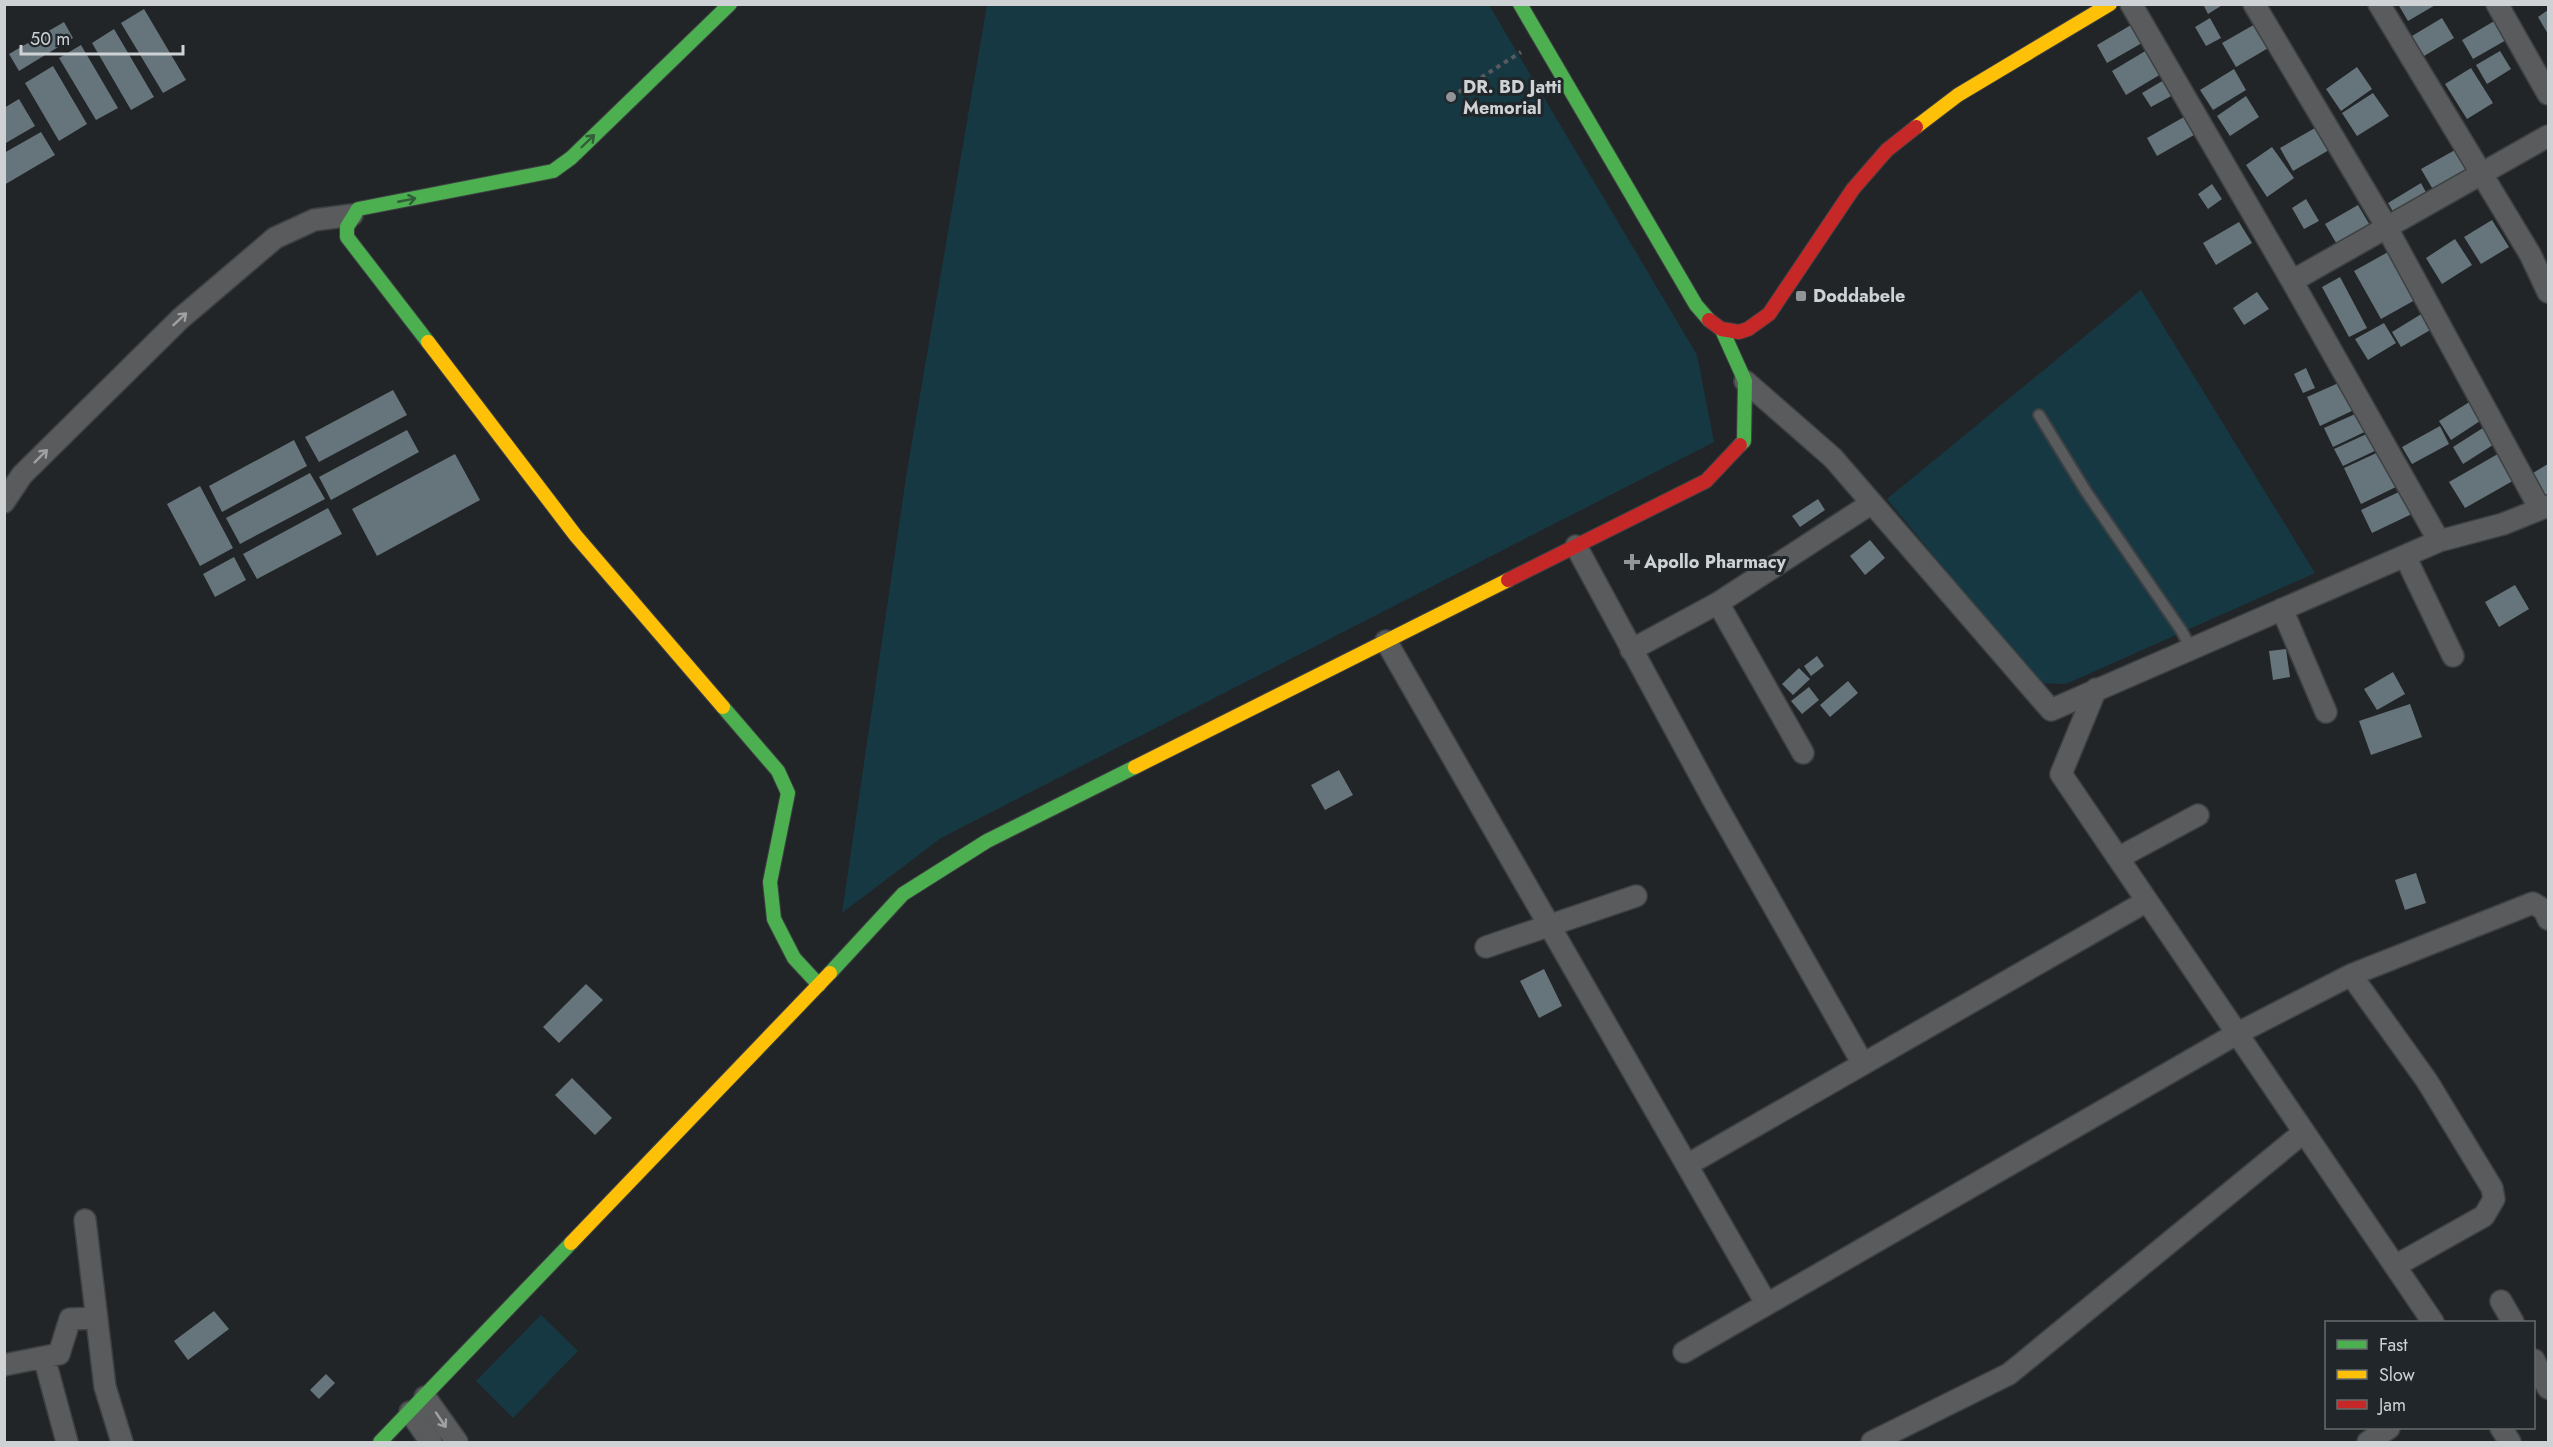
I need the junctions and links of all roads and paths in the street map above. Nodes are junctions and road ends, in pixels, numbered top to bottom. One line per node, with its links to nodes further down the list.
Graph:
1 (730, 4): 13 (street, one-way to 1)
2 (1520, 4): 8 (street)
3 (2110, 4): 17 (street)
4 (2131, 4): 15 (street)
5 (2254, 4): 14 (street)
6 (2379, 4): 12 (street)
7 (2497, 4): 9 (street)
8 (1542, 39): 10 (path); 17 (street)
9 (2548, 94)
10 (1451, 97)
11 (2548, 136): 12 (street)
12 (2482, 174): 14 (street); 16 (street)
13 (352, 216): 20 (street, one-way to 13); 43 (street)
14 (2387, 227): 15 (street); 22 (street)
15 (2292, 281): 23 (street)
16 (2548, 292)
17 (1722, 330): 18 (street)
18 (1745, 381): 21 (street); 24 (street)
19 (2039, 415): 29 (lane)
20 (4, 502)
21 (1872, 503): 26 (street); 32 (street)
22 (2544, 508): 23 (street)
23 (2439, 541): 25 (street)
24 (1576, 546): 28 (street); 30 (street)
25 (2405, 556): 27 (street); 31 (street)
26 (1718, 603): 30 (street); 34 (street)
27 (2282, 609): 29 (street); 33 (street)
28 (1386, 641): 40 (street); 43 (street)
29 (2191, 648): 32 (street)
30 (1631, 650): 45 (street)
31 (2453, 656)
32 (2096, 689): 36 (street)
33 (2326, 712)
34 (1803, 753)
35 (2198, 815): 36 (street)
36 (2118, 858): 38 (street)
37 (1636, 896): 40 (street)
38 (2147, 901): 44 (street); 45 (street)
39 (2548, 919): 42 (street)
40 (1548, 924): 41 (street); 47 (street)
41 (1485, 947)
42 (2351, 975): 44 (street); 49 (street)
43 (819, 985): 60 (street)
44 (2238, 1033): 46 (street); 51 (street)
45 (1863, 1064): 47 (street)
46 (2304, 1132): 49 (street); 69 (street)
47 (1687, 1165): 51 (street)
48 (85, 1220): 52 (street)
49 (2395, 1266): 53 (street)
50 (2501, 1300): 54 (street)
51 (1766, 1304): 55 (street)
52 (96, 1318): 56 (street); 65 (street)
53 (2432, 1321)
54 (2512, 1321)
55 (1684, 1352)
56 (44, 1357): 58 (street); 64 (street)
57 (2535, 1362): 59 (street)
58 (4, 1365)
59 (2548, 1388)
60 (425, 1396): 61 (street); 68 (street, one-way to 68)
61 (410, 1412): 66 (street); 67 (street)
62 (2389, 1429): 70 (street)
63 (2502, 1429): 71 (street)
64 (67, 1443)
65 (123, 1443)
66 (380, 1443)
67 (431, 1443)
68 (457, 1443)
69 (1872, 1443)
70 (2368, 1443)
71 (2510, 1443)

